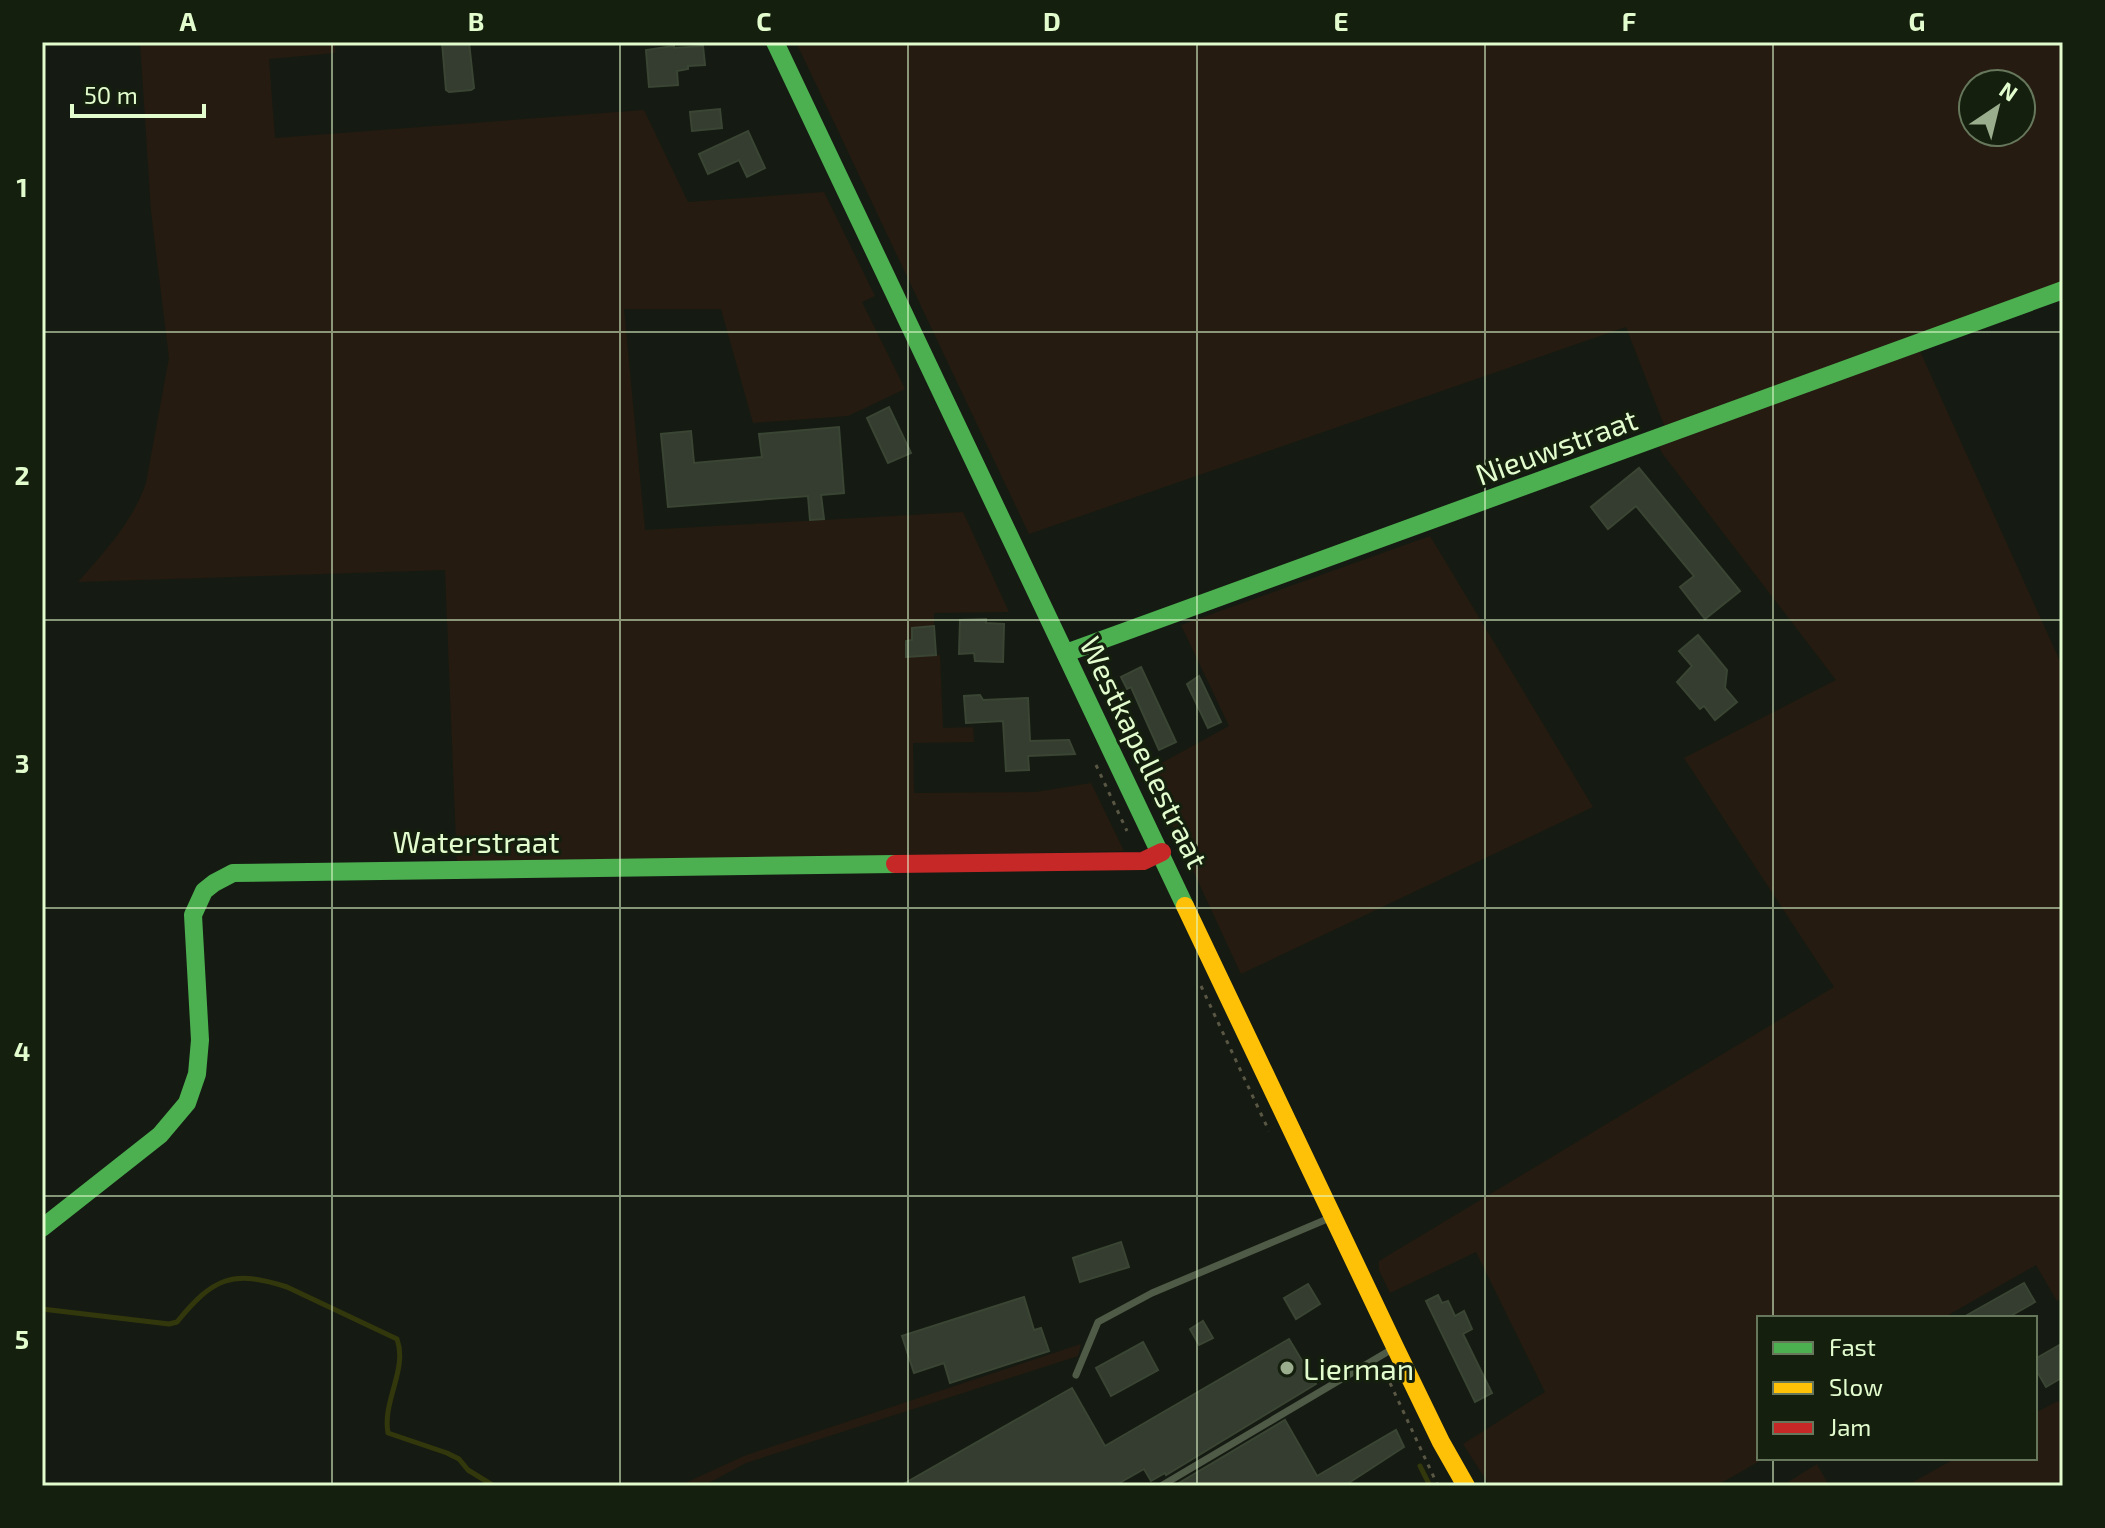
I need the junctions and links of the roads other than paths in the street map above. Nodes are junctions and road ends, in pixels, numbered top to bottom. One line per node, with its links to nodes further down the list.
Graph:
1 (775, 42): 3 (street, Westkapellestraat)
2 (2063, 290): 3 (street, Nieuwstraat)
3 (1066, 653): 4 (street, Westkapellestraat)
4 (1162, 852): 5 (street, Westkapellestraat); 6 (street, Waterstraat)
5 (1334, 1216): 7 (street, Westkapellestraat); 8 (lane)
6 (42, 1228)
7 (1395, 1347): 9 (lane); 10 (street, Westkapellestraat)
8 (1076, 1375)
9 (1161, 1486)
10 (1466, 1486)

